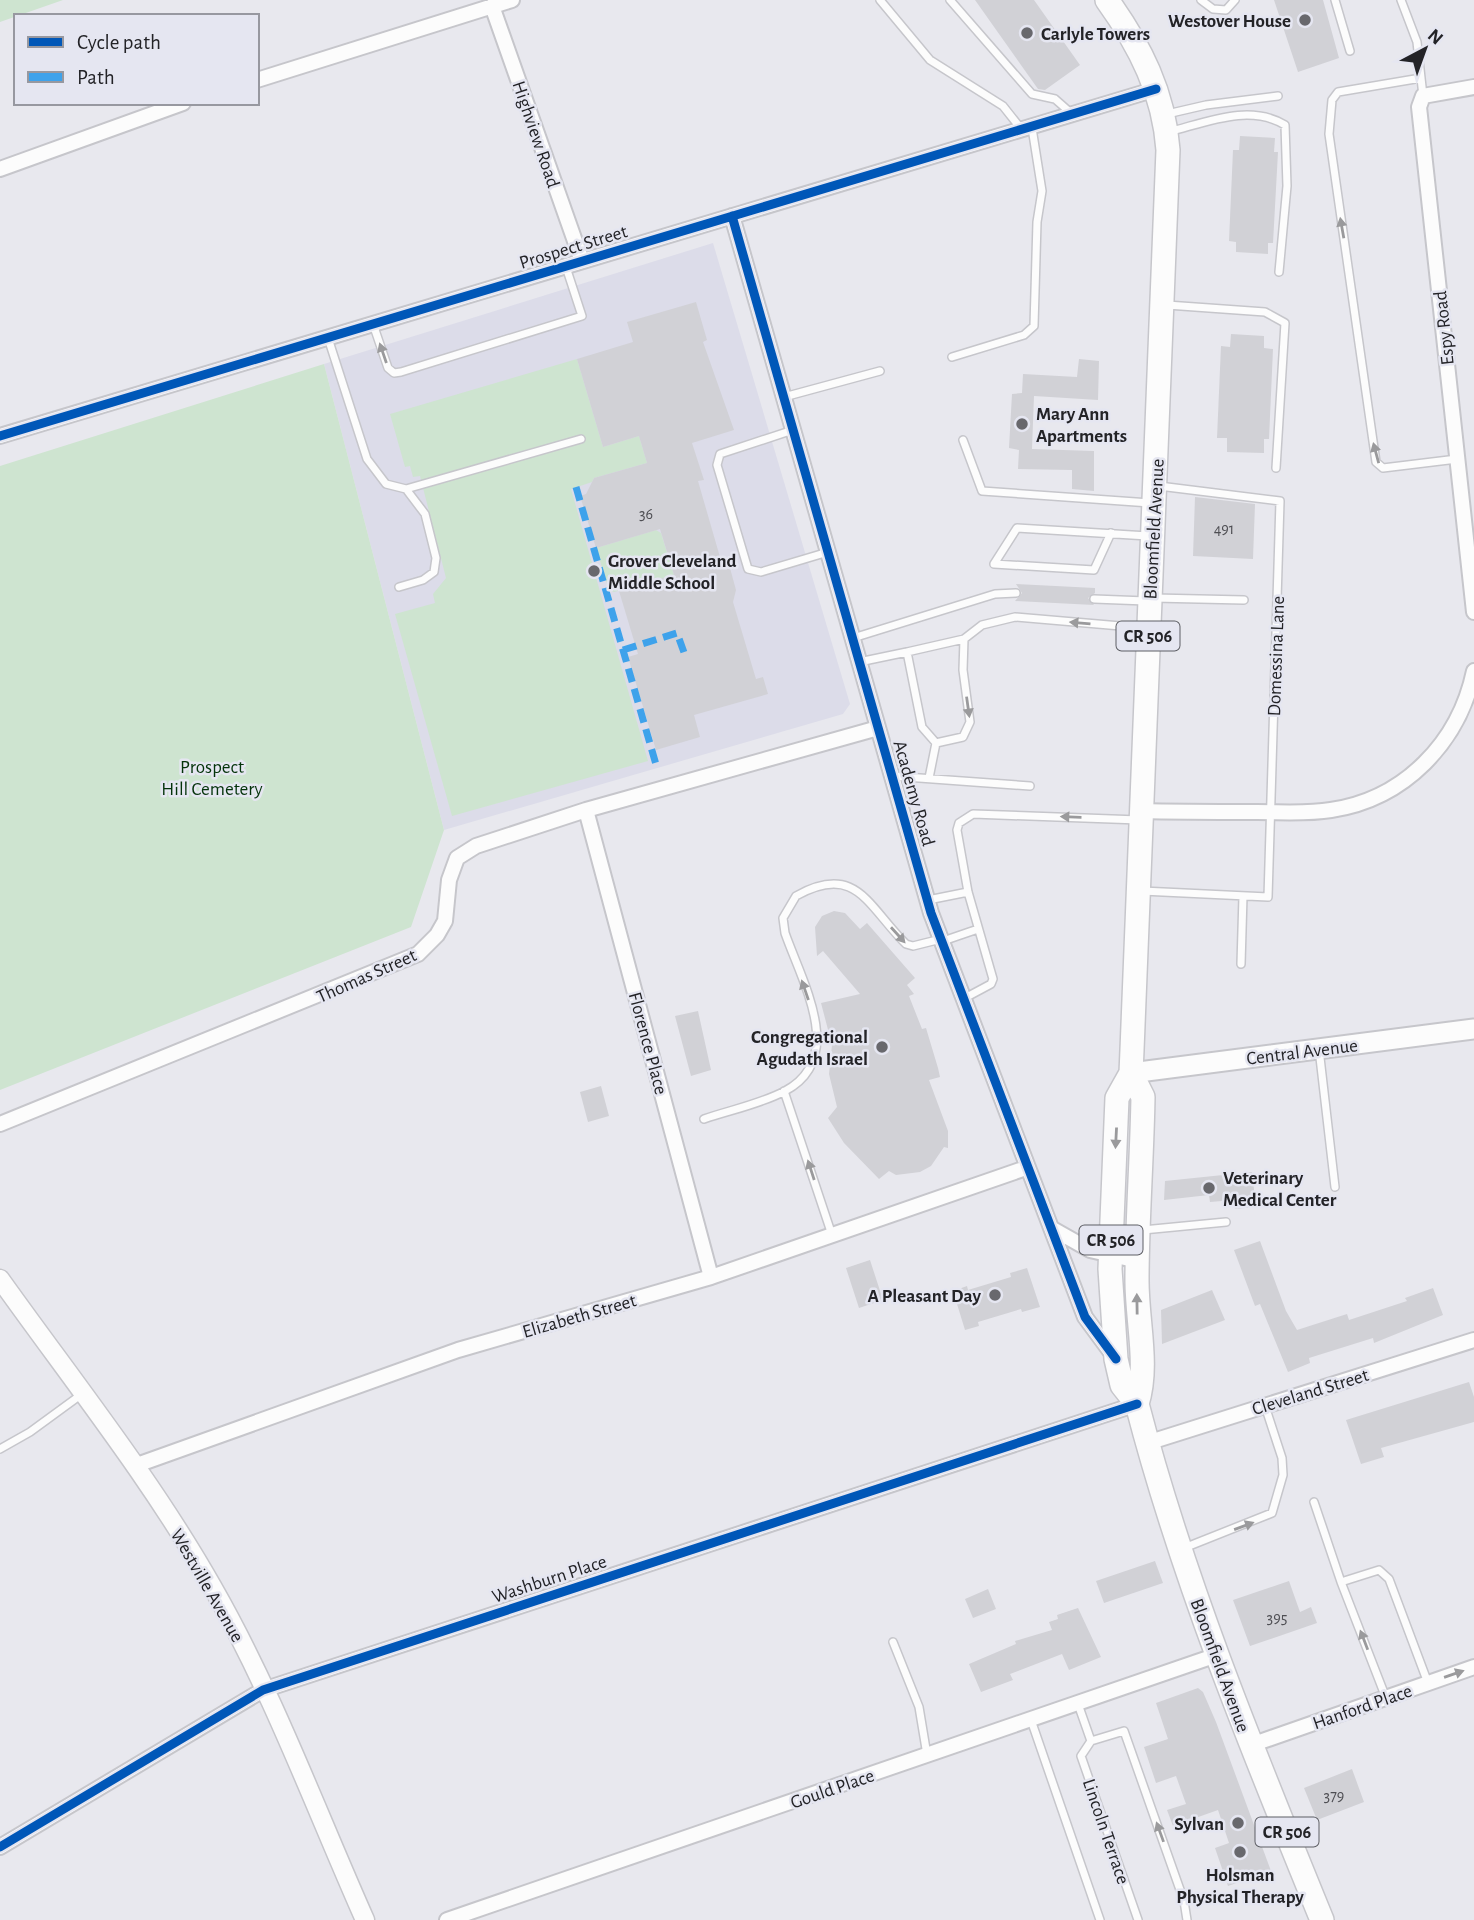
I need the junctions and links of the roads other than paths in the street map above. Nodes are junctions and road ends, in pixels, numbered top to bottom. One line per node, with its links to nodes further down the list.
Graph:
1 (512, 0): 9 (street)
2 (880, 0): 20 (lane)
3 (950, 0): 18 (lane)
4 (1201, 0): 5 (lane)
5 (1235, 0)
6 (1335, 0): 10 (lane)
7 (1401, 0): 11 (lane)
8 (1114, 2): 14 (main road, Bloomfield Avenue / CR 506)
9 (492, 6): 12 (street); 23 (street, Highview Road)
10 (1350, 51)
11 (1421, 78): 16 (lane); 36 (lane, one-way to 11)
12 (259, 79)
13 (1474, 87): 16 (street)
14 (1156, 89): 18 (street, Prospect Street); 19 (main road, Bloomfield Avenue / CR 506)
15 (1278, 96): 19 (lane)
16 (1423, 96): 36 (street, Espy Road)
17 (177, 105): 21 (street)
18 (1073, 115): 20 (street, Prospect Street)
19 (1165, 124): 25 (lane); 26 (main road, Bloomfield Avenue / CR 506)
20 (1027, 129): 22 (street, Prospect Street); 29 (lane)
21 (0, 169)
22 (732, 216): 23 (street, Prospect Street); 31 (street, Academy Road)
23 (582, 261): 24 (street, Prospect Street)
24 (566, 266): 27 (street, Prospect Street); 27 (lane, one-way to 27)
25 (1279, 272)
26 (1162, 304): 37 (lane); 39 (main road, Bloomfield Avenue / CR 506)
27 (373, 324): 28 (street, Prospect Street)
28 (327, 338): 33 (street, Prospect Street); 38 (lane)
29 (952, 357)
30 (880, 371): 31 (lane)
31 (784, 397): 32 (street, Academy Road)
32 (793, 430): 42 (street, Academy Road); 42 (lane)
33 (0, 436)
34 (581, 439): 38 (lane)
35 (963, 440): 39 (lane)
36 (1457, 459): 48 (street, Espy Road)
37 (1276, 468)
38 (406, 489): 43 (lane)
39 (1154, 494): 41 (main road, Bloomfield Avenue / CR 506); 61 (lane, Domessina Lane)
40 (1111, 533): 40 (lane); 41 (lane)
41 (1152, 536): 46 (main road, Bloomfield Avenue / CR 506)
42 (828, 552): 50 (street, Academy Road)
43 (399, 587)
44 (1016, 593): 50 (lane)
45 (1094, 598): 46 (lane)
46 (1149, 600): 47 (lane); 49 (main road, Bloomfield Avenue / CR 506)
47 (1244, 600)
48 (1474, 612)
49 (1148, 628): 51 (lane, one-way to 51); 62 (main road, Bloomfield Avenue / CR 506)
50 (852, 639): 53 (street, Academy Road)
51 (964, 639): 52 (lane); 56 (lane, one-way to 56)
52 (907, 652): 53 (lane); 56 (lane)
53 (859, 662): 55 (street, Academy Road)
54 (1474, 671): 61 (street)
55 (878, 728): 57 (street, Academy Road); 60 (street, Thomas Street)
56 (936, 743): 58 (lane)
57 (892, 776): 58 (lane); 66 (street, Academy Road)
58 (929, 778): 59 (lane)
59 (1030, 786)
60 (586, 810): 76 (street, Thomas Street); 85 (street, Florence Place)
61 (1270, 812): 62 (street); 65 (lane, Domessina Lane)
62 (1140, 815): 63 (main road, Bloomfield Avenue / CR 506); 64 (lane, one-way to 64)
63 (1137, 891): 65 (lane); 73 (main road, Bloomfield Avenue / CR 506)
64 (968, 892): 66 (lane); 67 (lane)
65 (1243, 896): 69 (lane)
66 (928, 900): 68 (street, Academy Road)
67 (978, 929): 68 (lane); 70 (lane)
68 (941, 941): 70 (street, Academy Road); 74 (lane, one-way to 68)
69 (1241, 964)
70 (963, 999): 77 (street, Academy Road)
71 (1474, 1029): 72 (main road, Central Avenue)
72 (1318, 1049): 73 (main road, Central Avenue); 78 (lane)
73 (1131, 1073): 81 (main road, Bloomfield Avenue / CR 506); 83 (main road, Bloomfield Avenue / CR 506, one-way to 83)
74 (785, 1091): 75 (lane); 82 (lane, one-way to 74)
75 (704, 1119)
76 (0, 1124)
77 (1026, 1168): 80 (street, Academy Road); 82 (street, Elizabeth Street)
78 (1335, 1187)
79 (1226, 1222): 81 (lane)
80 (1051, 1228): 83 (street); 88 (street, Academy Road)
81 (1139, 1230): 84 (main road, Bloomfield Avenue / CR 506)
82 (832, 1235): 85 (street, Elizabeth Street)
83 (1111, 1255): 84 (street); 88 (main road, Bloomfield Avenue / CR 506)
84 (1138, 1261): 90 (main road, Bloomfield Avenue / CR 506, one-way to 84)
85 (711, 1277): 94 (street, Elizabeth Street)
86 (0, 1279): 89 (street, Westville Avenue)
87 (1474, 1340): 91 (street, Cleveland Street)
88 (1116, 1359): 90 (main road, Bloomfield Avenue / CR 506)
89 (82, 1394): 93 (lane); 94 (street, Westville Avenue)
90 (1137, 1404): 92 (main road, Bloomfield Avenue / CR 506); 102 (street, Washburn Place)
91 (1265, 1406): 92 (street, Cleveland Street); 96 (lane, one-way to 91)
92 (1147, 1443): 96 (main road, Bloomfield Avenue / CR 506)
93 (0, 1449)
94 (134, 1466): 102 (street, Westville Avenue)
95 (1314, 1502): 97 (lane)
96 (1180, 1549): 99 (main road, Bloomfield Avenue / CR 506)
97 (1341, 1582): 101 (lane); 103 (lane, one-way to 97)
98 (893, 1642): 108 (lane)
99 (1217, 1655): 104 (street, Gould Place); 107 (main road, Bloomfield Avenue / CR 506)
100 (1474, 1667): 101 (street, Hanford Place, one-way to 100)
101 (1428, 1683): 103 (street, Hanford Place)
102 (263, 1690): 109 (street, Washburn Place); 110 (street, Westville Avenue)
103 (1386, 1698): 107 (street, Hanford Place)
104 (1078, 1704): 105 (street, Gould Place); 106 (lane, Lincoln Terrace)
105 (1031, 1720): 108 (street, Gould Place); 112 (lane)
106 (1091, 1741): 113 (lane, Lincoln Terrace); 114 (lane, one-way to 106)
107 (1251, 1745): 115 (main road, Bloomfield Avenue / CR 506)
108 (927, 1756): 111 (street, Gould Place)
109 (0, 1847)
110 (365, 1920)
111 (447, 1920)
112 (1100, 1920)
113 (1138, 1920)
114 (1187, 1920)
115 (1322, 1920)

